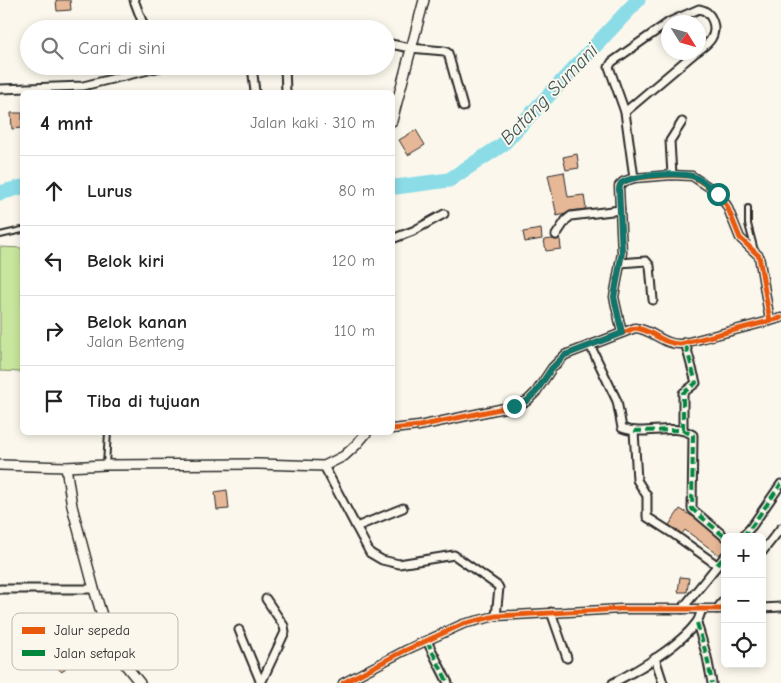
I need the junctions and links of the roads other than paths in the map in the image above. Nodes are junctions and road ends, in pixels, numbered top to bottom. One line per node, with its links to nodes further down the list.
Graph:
1 (134, 0): 4 (street)
2 (424, 0): 8 (street)
3 (685, 15): 6 (street)
4 (142, 20)
5 (661, 28): 18 (street)
6 (706, 44)
7 (395, 45): 8 (street)
8 (410, 48): 16 (street); 17 (street)
9 (687, 60): 18 (street)
10 (129, 75): 13 (street)
11 (253, 75): 14 (street)
12 (285, 75): 15 (street)
13 (0, 89)
14 (254, 90)
15 (286, 90)
16 (463, 107)
17 (395, 109)
18 (625, 112): 21 (street)
19 (682, 122): 20 (street)
20 (672, 175): 21 (street); 29 (street)
21 (634, 178): 23 (street)
22 (748, 208): 29 (lane)
23 (620, 210): 26 (street); 30 (street)
24 (444, 214): 28 (street)
25 (20, 230): 27 (lane)
26 (556, 234)
27 (0, 235)
28 (395, 237)
29 (756, 253): 33 (street)
30 (620, 263): 31 (street); 34 (street)
31 (653, 300)
32 (781, 318): 33 (street)
33 (770, 321): 35 (street)
34 (622, 333): 35 (street); 36 (street)
35 (685, 342): 38 (street)
36 (590, 345): 37 (street); 39 (street)
37 (395, 428)
38 (684, 430): 39 (street); 51 (street)
39 (634, 431): 54 (street)
40 (108, 435): 43 (lane)
41 (365, 435): 44 (street)
42 (0, 465): 45 (street)
43 (106, 465): 44 (street); 45 (street)
44 (324, 466): 48 (street)
45 (66, 467): 56 (street)
46 (781, 484): 50 (street)
47 (403, 508): 48 (street)
48 (356, 526): 65 (street)
49 (781, 528): 52 (street)
50 (746, 533)
51 (721, 534)
52 (766, 547)
53 (721, 560): 54 (street)
54 (717, 565): 60 (street)
55 (0, 588): 56 (street)
56 (94, 589): 64 (street)
57 (266, 599): 73 (street)
58 (781, 607): 59 (street)
59 (766, 608)
60 (682, 609): 61 (street); 63 (street)
61 (702, 609): 62 (street); 66 (street)
62 (721, 609)
63 (551, 612): 65 (street); 69 (street)
64 (101, 613)
65 (496, 616): 68 (street)
66 (697, 623): 70 (street); 78 (street)
67 (239, 630): 73 (street)
68 (427, 641): 74 (street); 75 (street)
69 (567, 658)
70 (655, 658): 76 (street); 77 (street)
71 (129, 670): 72 (street)
72 (140, 683)
73 (261, 683)
74 (343, 683)
75 (448, 683)
76 (613, 683)
77 (663, 683)
78 (712, 683)

